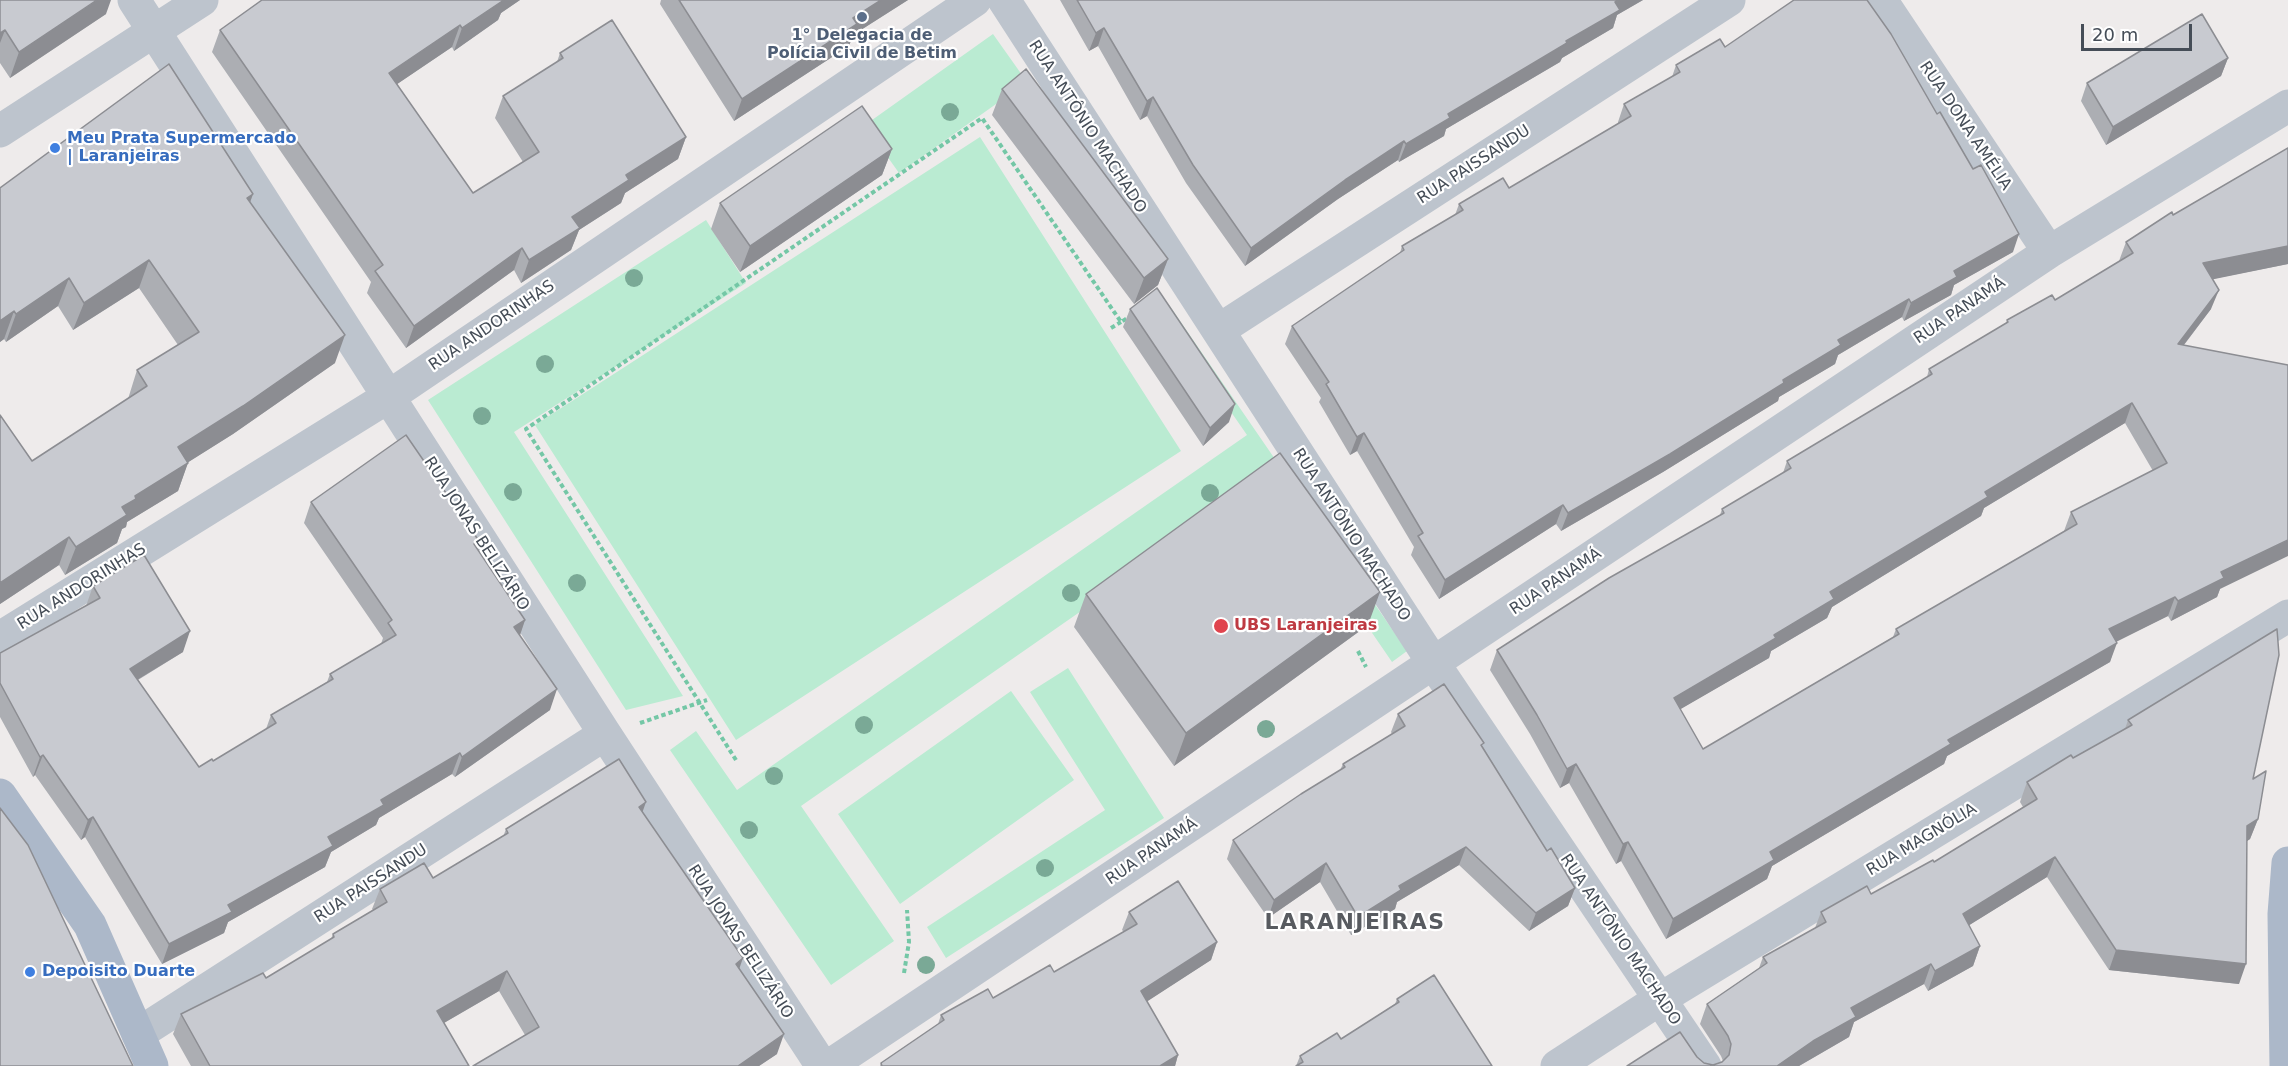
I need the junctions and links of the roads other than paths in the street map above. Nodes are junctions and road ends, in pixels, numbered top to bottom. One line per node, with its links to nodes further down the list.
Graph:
1 (134, 0): 7 (street, RUA JONAS BELIZÁRIO)
2 (202, 0): 7 (street)
3 (975, 0): 12 (street, RUA ANDORINHAS)
4 (1004, 0): 11 (street, RUA ANTÔNIO MACHADO)
5 (1729, 0): 11 (street, RUA PAISSANDU)
6 (1881, 0): 10 (street, RUA DONA AMÉLIA)
7 (154, 31): 9 (street); 12 (street, RUA JONAS BELIZÁRIO)
8 (2288, 106): 10 (street, RUA PANAMÁ)
9 (0, 131)
10 (2049, 252): 15 (street, RUA PANAMÁ)
11 (1219, 330): 15 (street, RUA ANTÔNIO MACHADO)
12 (388, 397): 14 (street, RUA ANDORINHAS); 16 (street, RUA JONAS BELIZÁRIO)
13 (2288, 616): 19 (street, RUA MAGNÓLIA)
14 (0, 638)
15 (1434, 664): 19 (street, RUA ANTÔNIO MACHADO); 24 (street, RUA PANAMÁ)
16 (619, 729): 20 (street, RUA PAISSANDU); 23 (street, RUA JONAS BELIZÁRIO)
17 (0, 795): 20 (main road)
18 (2288, 863): 21 (main road)
19 (1660, 999): 25 (street, RUA MAGNÓLIA); 26 (street, RUA ANTÔNIO MACHADO)
20 (138, 1034): 22 (main road)
21 (2284, 1065)
22 (153, 1066)
23 (822, 1066)
24 (829, 1066)
25 (1557, 1066)
26 (1705, 1066)

